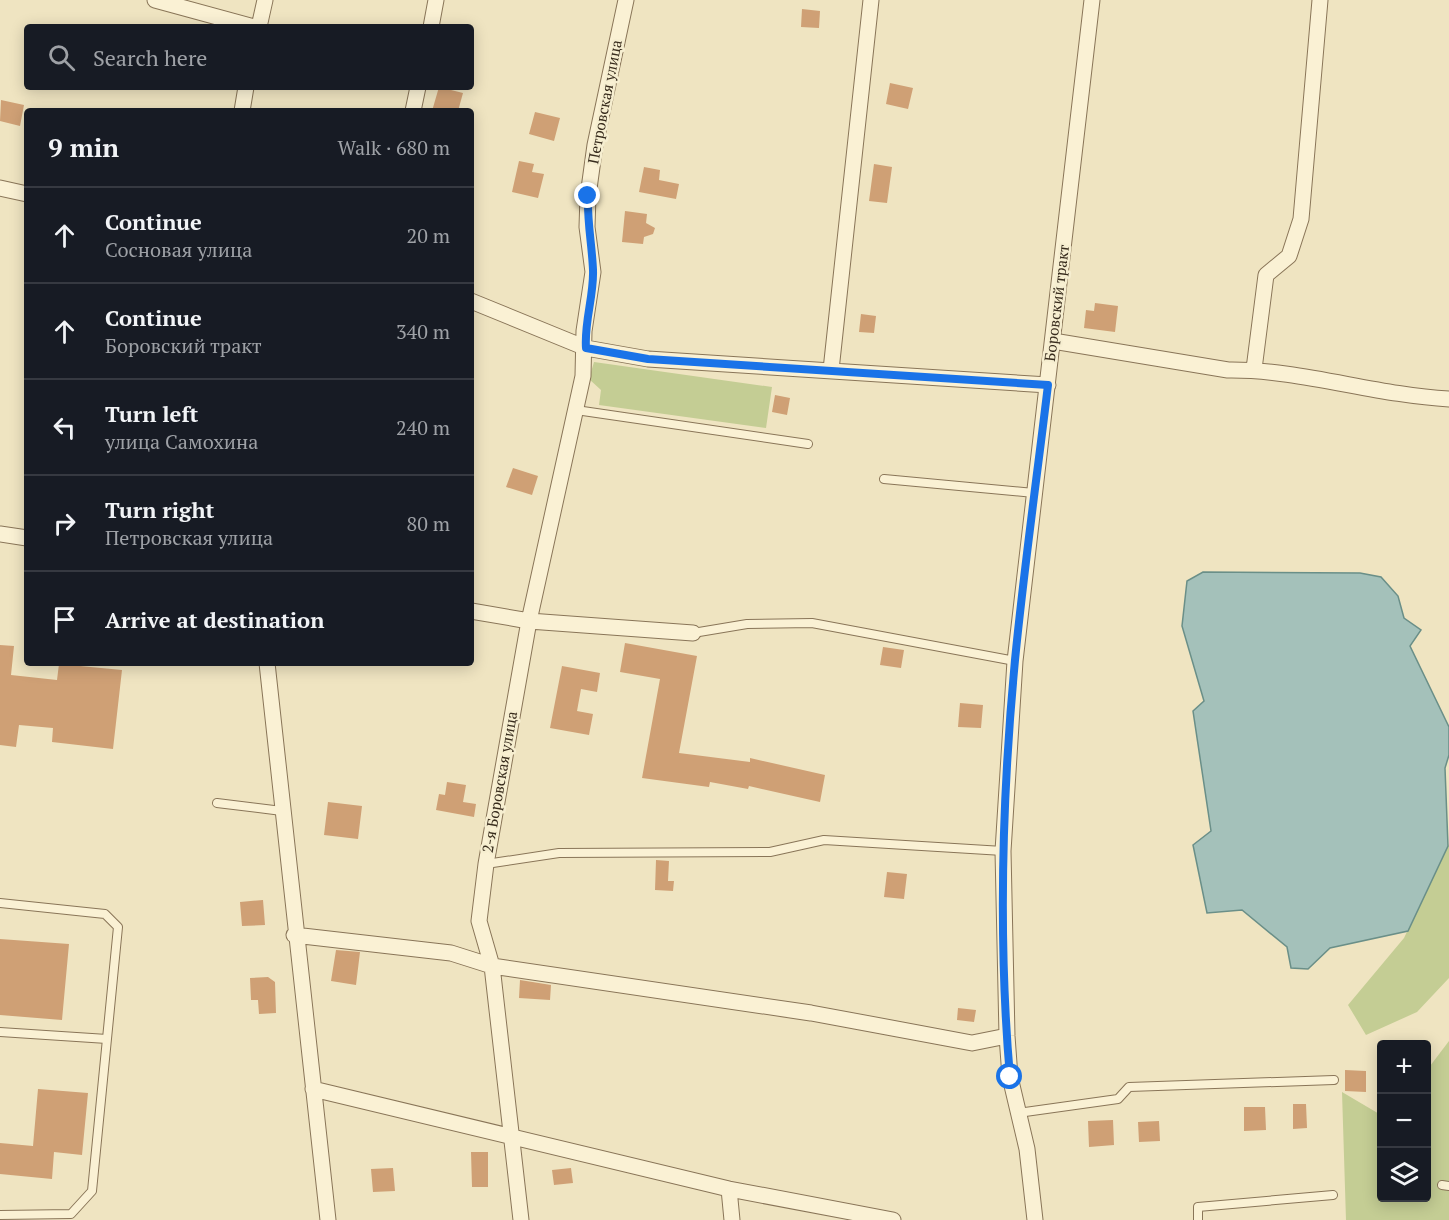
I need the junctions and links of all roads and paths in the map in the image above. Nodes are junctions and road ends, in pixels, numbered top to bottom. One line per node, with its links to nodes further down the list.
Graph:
1 (154, 0): 8 (street)
2 (265, 0): 9 (street)
3 (436, 0): 10 (street)
4 (626, 0): 19 (street, Петровская улица)
5 (871, 0): 21 (street)
6 (1092, 0): 18 (street, Боровский тракт)
7 (1320, 0): 20 (street)
8 (245, 24)
9 (257, 24)
10 (431, 24)
11 (246, 90): 13 (street)
12 (417, 90): 14 (street)
13 (242, 108)
14 (414, 108)
15 (0, 188): 16 (street)
16 (24, 193)
17 (474, 302): 19 (street)
18 (1053, 341): 20 (street); 22 (street, Боровский тракт)
19 (586, 348): 21 (street); 24 (street, 2-я Боровская улица)
20 (1254, 369): 23 (street)
21 (831, 370): 22 (street)
22 (1048, 385): 27 (street, Боровский тракт)
23 (1449, 399)
24 (576, 410): 25 (lane); 31 (street, 2-я Боровская улица)
25 (808, 444)
26 (884, 479): 27 (lane)
27 (1034, 493): 33 (street, Боровский тракт)
28 (0, 534): 29 (street)
29 (24, 538)
30 (474, 612): 31 (street)
31 (529, 621): 32 (street); 38 (street, 2-я Боровская улица)
32 (693, 633): 33 (lane)
33 (1015, 661): 37 (street, Боровский тракт)
34 (267, 666): 36 (street)
35 (217, 803): 36 (lane)
36 (282, 811): 40 (street)
37 (1003, 851): 38 (lane); 43 (street, Боровский тракт)
38 (486, 864): 41 (street, 2-я Боровская улица)
39 (0, 903): 44 (lane)
40 (294, 935): 41 (street); 46 (street)
41 (492, 966): 43 (street); 48 (street, 2-я Боровская улица)
42 (0, 1032): 44 (lane)
43 (1006, 1036): 47 (street, Боровский тракт)
44 (107, 1039): 51 (lane)
45 (1334, 1080): 47 (lane)
46 (314, 1089): 48 (street); 52 (street)
47 (1018, 1113): 56 (street, Боровский тракт)
48 (511, 1138): 49 (street); 53 (street, 2-я Боровская улица)
49 (729, 1189): 54 (street); 55 (street)
50 (1333, 1195): 57 (lane)
51 (0, 1215)
52 (328, 1220)
53 (521, 1220)
54 (732, 1220)
55 (893, 1220)
56 (1035, 1220)
57 (1198, 1220)

